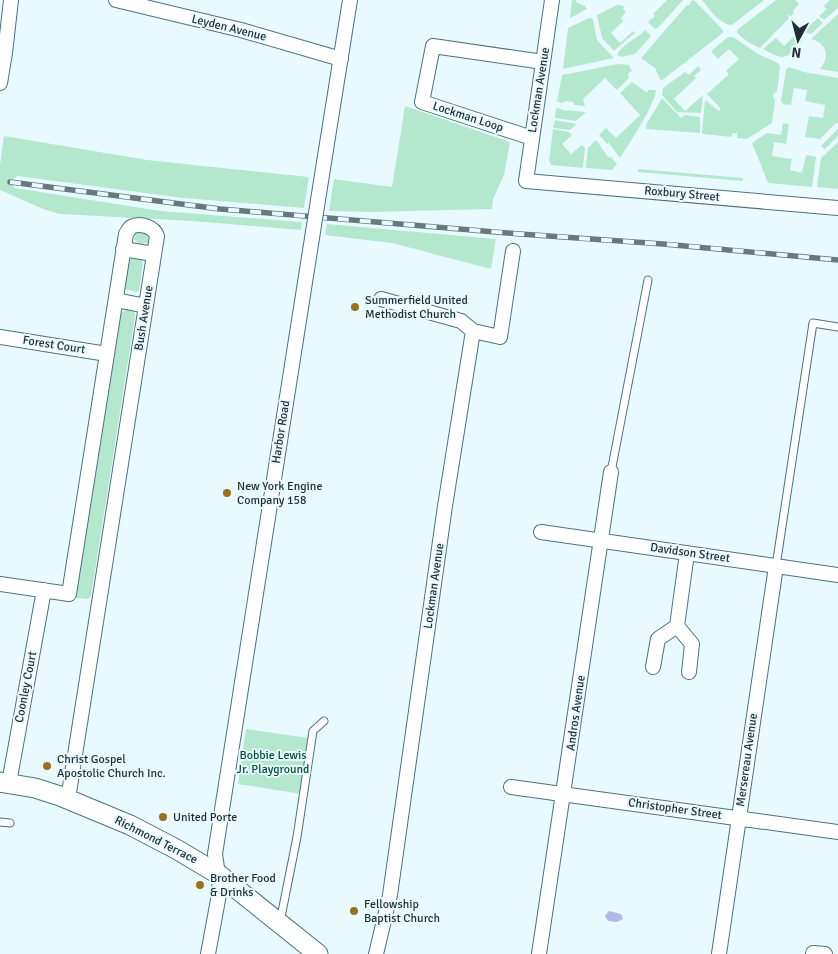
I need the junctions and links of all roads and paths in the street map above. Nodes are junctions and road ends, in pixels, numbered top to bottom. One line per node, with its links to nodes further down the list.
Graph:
1 (11, 0): 7 (street)
2 (116, 0): 5 (street, Leyden Avenue)
3 (350, 0): 5 (street, Harbor Road)
4 (552, 0): 6 (street, Lockman Avenue)
5 (341, 59): 42 (street, Harbor Road, bridge)
6 (544, 62): 8 (street, Lockman Avenue); 8 (street, Lockman Loop)
7 (0, 83)
8 (532, 138): 9 (street, Lockman Avenue)
9 (526, 180): 10 (street, Roxbury Street)
10 (838, 208)
11 (123, 249): 13 (street); 13 (street, Bush Avenue); 16 (street, Bush Avenue)
12 (513, 251): 19 (street)
13 (154, 254): 17 (street, Bush Avenue)
14 (648, 280): 22 (lane)
15 (381, 299): 19 (street)
16 (116, 300): 17 (street); 21 (street, Bush Avenue)
17 (146, 306): 37 (street, Bush Avenue)
18 (838, 327): 26 (lane)
19 (473, 331): 46 (street, Lockman Avenue)
20 (0, 337): 21 (street, Forest Court)
21 (108, 354): 29 (street, Bush Avenue)
22 (611, 472): 24 (street, Andros Avenue)
23 (542, 532): 24 (street, Davidson Street)
24 (600, 540): 25 (street, Davidson Street); 36 (street, Andros Avenue)
25 (687, 553): 26 (street, Davidson Street); 30 (street)
26 (776, 566): 27 (street, Davidson Street); 38 (street, Mersereau Avenue)
27 (838, 575)
28 (0, 584): 29 (street)
29 (44, 590): 34 (street, Coonley Court)
30 (677, 626): 31 (street); 32 (street)
31 (653, 667)
32 (688, 672)
33 (324, 721): 43 (lane)
34 (4, 783): 37 (main road, Richmond Terrace)
35 (511, 787): 36 (street, Christopher Street)
36 (564, 793): 38 (street, Christopher Street); 47 (street, Andros Avenue)
37 (68, 799): 42 (main road, Richmond Terrace)
38 (739, 818): 41 (street, Christopher Street); 48 (street, Mersereau Avenue)
39 (0, 822): 40 (lane)
40 (10, 823)
41 (838, 832)
42 (218, 874): 43 (main road, Richmond Terrace); 44 (street, Harbor Road)
43 (280, 924): 45 (main road, Richmond Terrace)
44 (208, 954)
45 (318, 954)
46 (376, 954)
47 (539, 954)
48 (719, 954)

